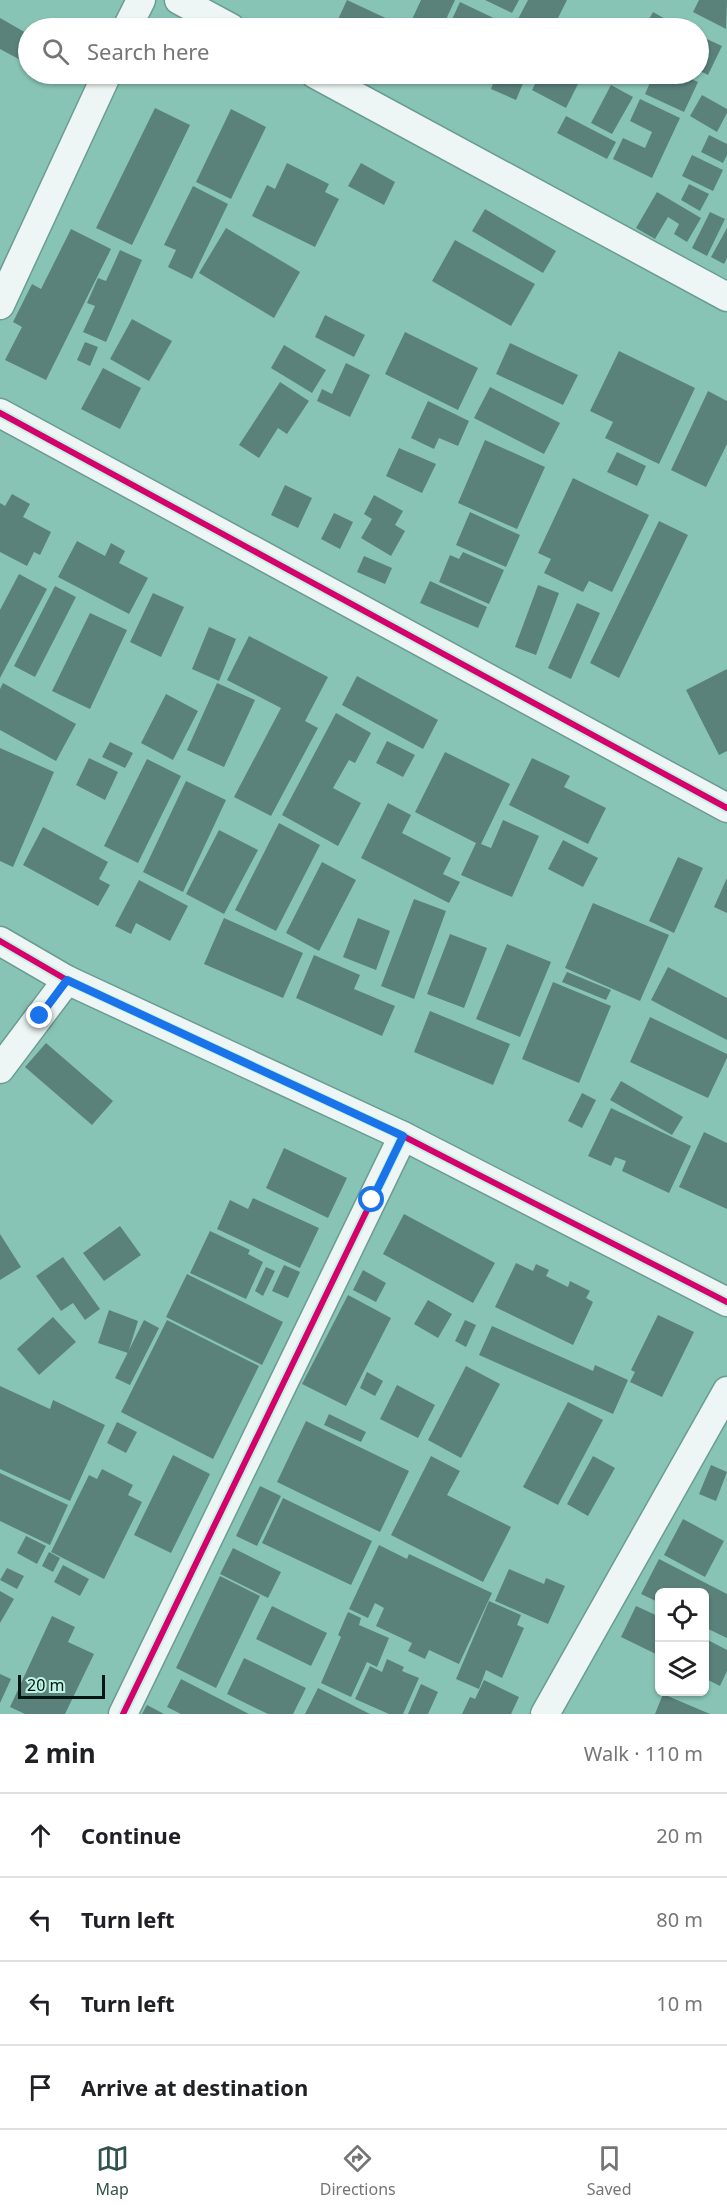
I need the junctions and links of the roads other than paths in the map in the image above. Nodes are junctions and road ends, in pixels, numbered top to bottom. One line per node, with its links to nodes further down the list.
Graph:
1 (141, 0): 3 (street)
2 (179, 0): 4 (street)
3 (132, 18)
4 (212, 18)
5 (102, 84): 8 (street)
6 (333, 84): 7 (street)
7 (727, 297)
8 (0, 304)
9 (0, 413): 10 (street)
10 (727, 808)
11 (0, 941): 12 (street)
12 (67, 980): 13 (street); 14 (street)
13 (0, 1069)
14 (403, 1136): 15 (street); 17 (street)
15 (727, 1302)
16 (727, 1391): 18 (street)
17 (123, 1714)
18 (545, 1714)

